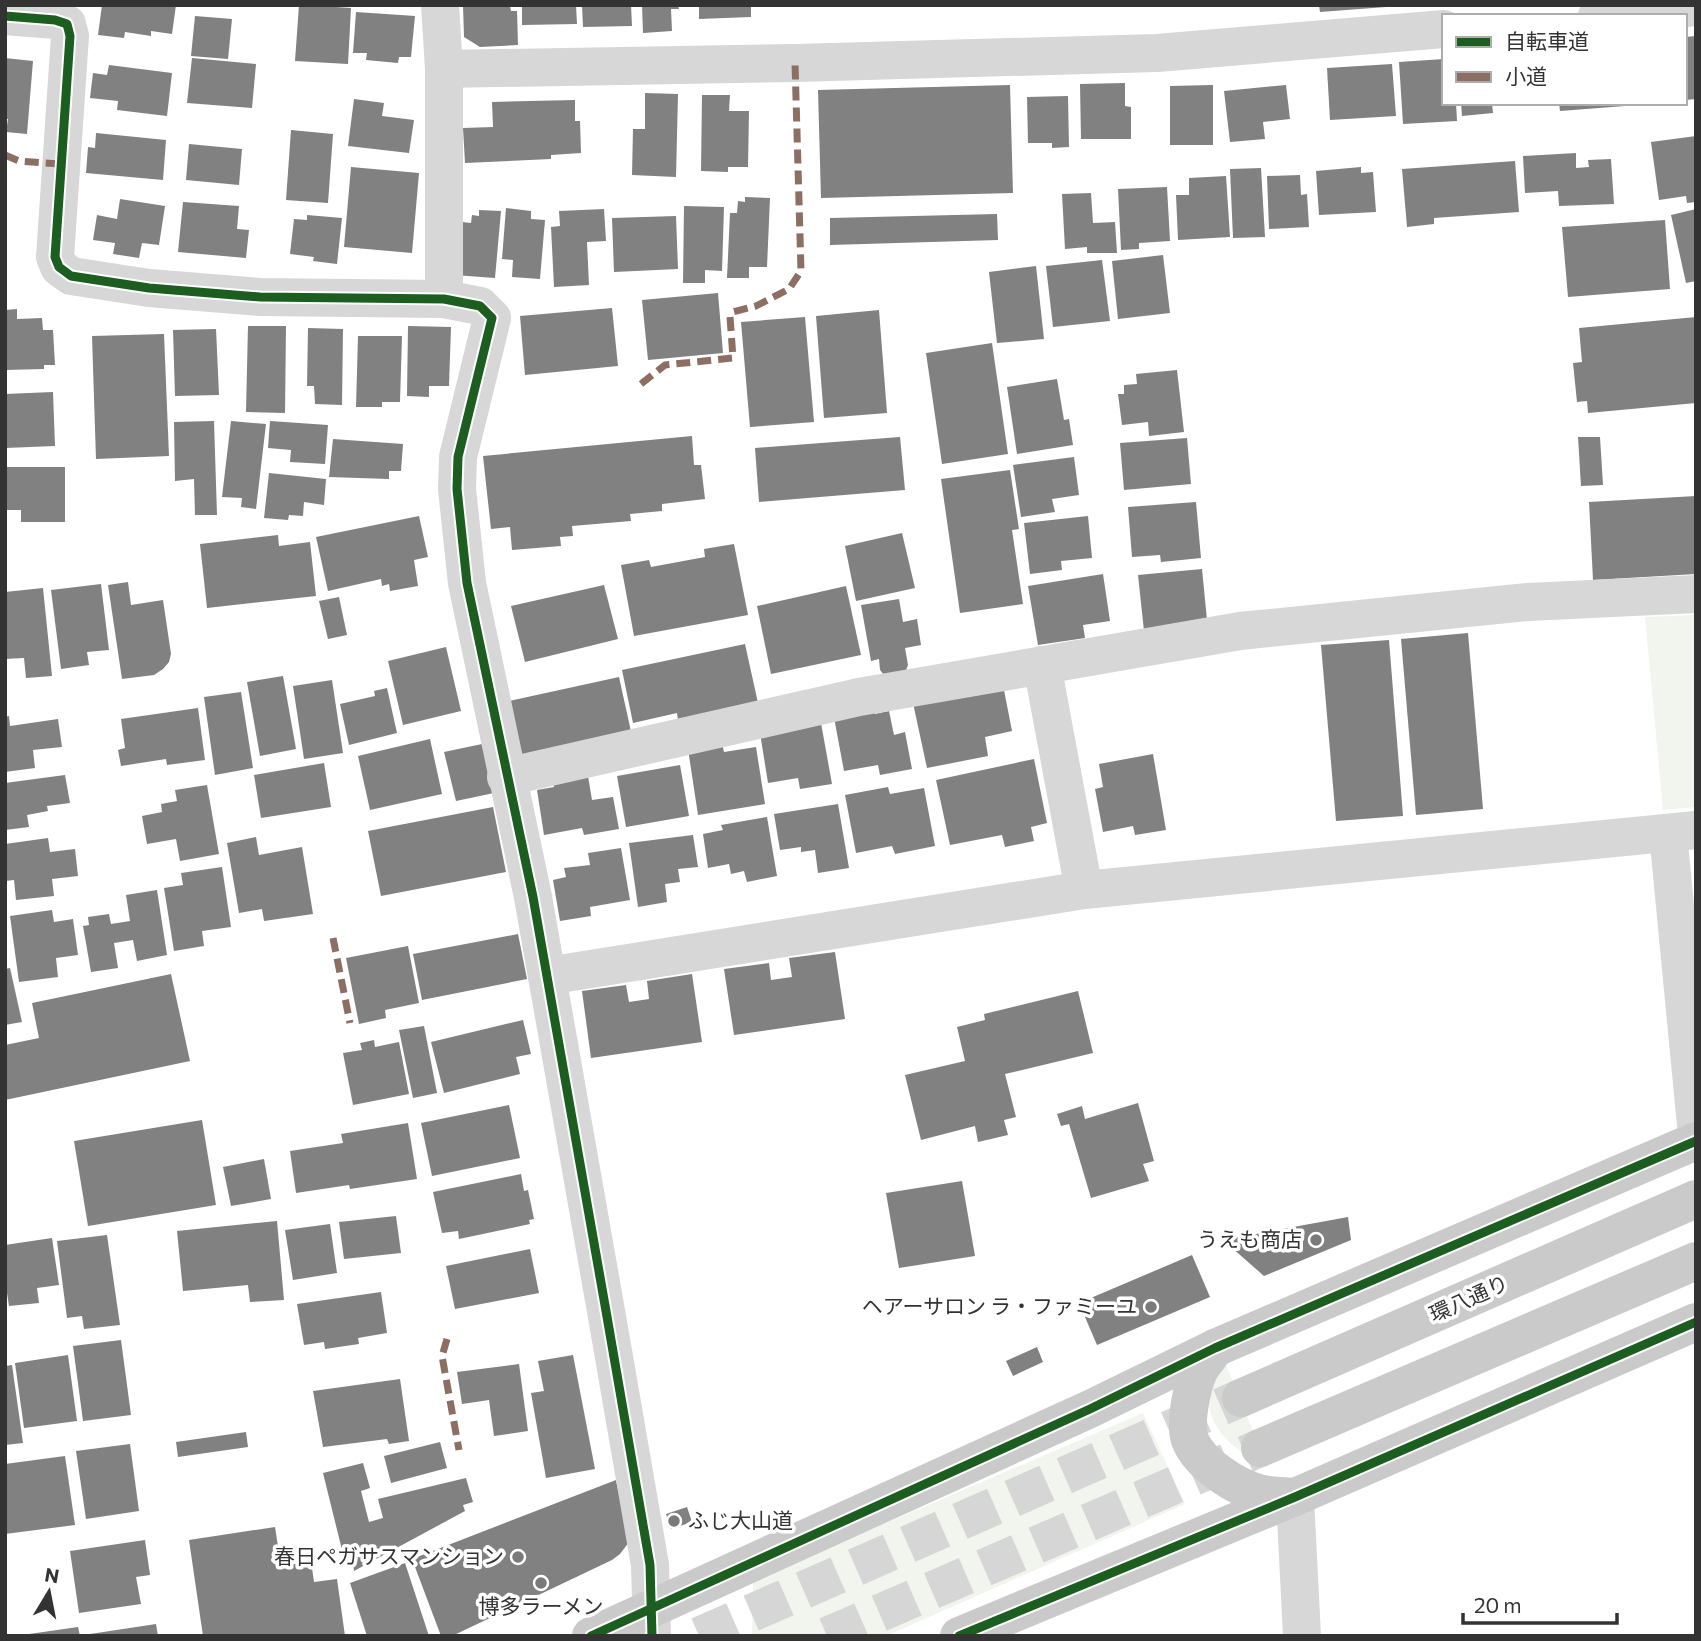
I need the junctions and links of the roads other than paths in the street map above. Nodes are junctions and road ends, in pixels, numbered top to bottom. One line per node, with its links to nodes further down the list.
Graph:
1 (440, 5): 6 (street)
2 (1696, 7): 3 (street)
3 (1619, 14)
4 (5, 16): 7 (street)
5 (1442, 29): 6 (street)
6 (444, 69): 7 (street)
7 (444, 299): 10 (street)
8 (1696, 594): 9 (street)
9 (1042, 665): 10 (street); 12 (street)
10 (506, 777): 13 (street)
11 (1682, 832): 12 (street); 14 (street)
12 (1084, 890): 13 (street)
13 (547, 976): 23 (street)
14 (1696, 1125)
15 (1696, 1141): 19 (main road)
16 (1696, 1199): 20 (main road, 環八通り)
17 (1696, 1261): 21 (main road)
18 (1696, 1322): 22 (main road)
19 (1215, 1348): 22 (main road); 23 (main road)
20 (1241, 1398)
21 (1260, 1448)
22 (1295, 1497): 25 (main road); 26 (street)
23 (652, 1623): 24 (main road)
24 (591, 1636)
25 (959, 1636)
26 (1302, 1636)

